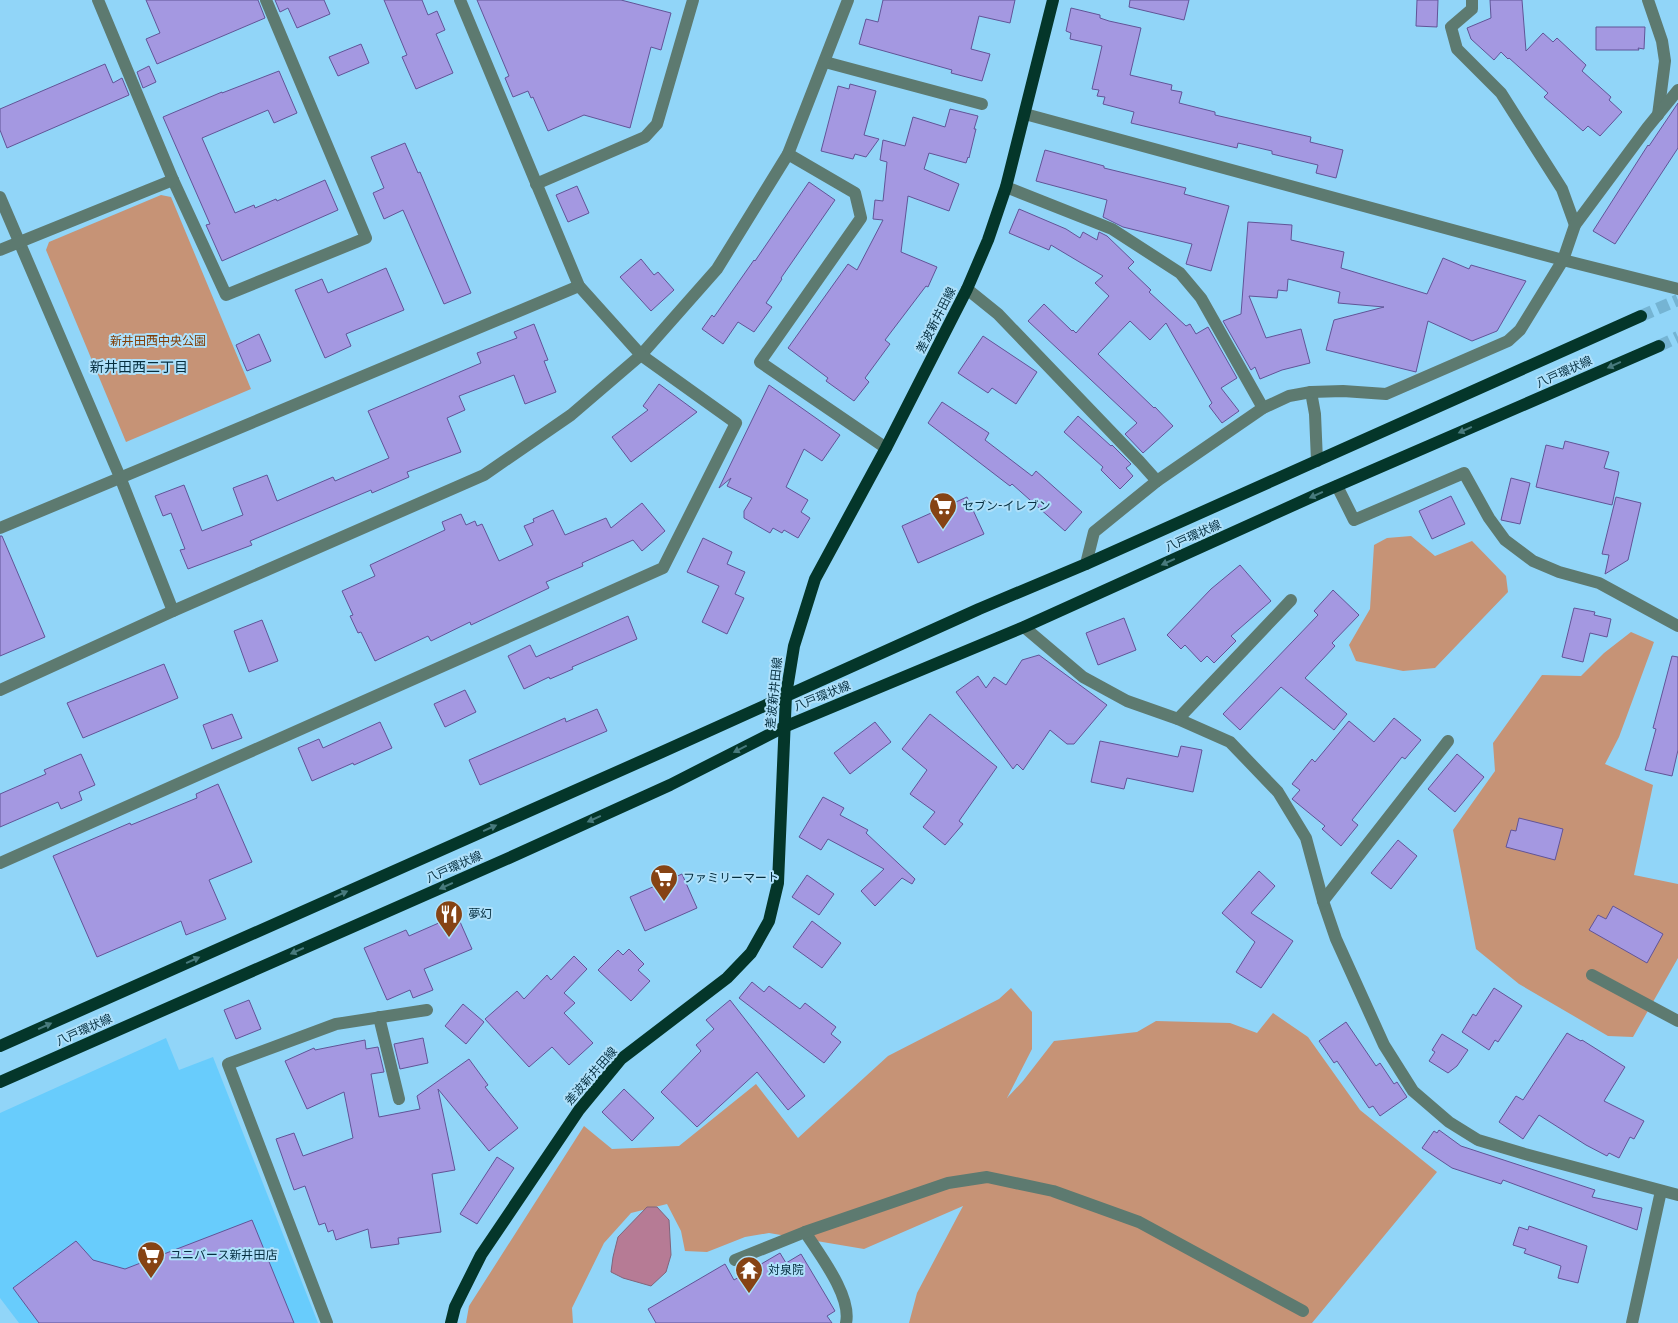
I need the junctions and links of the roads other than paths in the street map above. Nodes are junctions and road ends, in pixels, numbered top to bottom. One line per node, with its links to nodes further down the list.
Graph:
1 (98, 0): 15 (street)
2 (266, 0): 15 (street)
3 (460, 0): 16 (street)
4 (693, 0): 16 (street)
5 (848, 0): 9 (street)
6 (1053, 0): 12 (main road, 差波新井田線)
7 (1472, 0): 19 (street)
8 (1648, 0): 13 (street)
9 (825, 62): 11 (street); 14 (street)
10 (1678, 90): 13 (street)
11 (982, 104)
12 (1025, 114): 17 (main road, 差波新井田線); 22 (street)
13 (1658, 115): 19 (street)
14 (788, 154): 28 (street); 31 (street)
15 (173, 180): 20 (street)
16 (536, 184): 23 (street)
17 (1006, 188): 24 (main road, 差波新井田線); 30 (street)
18 (0, 196): 20 (street)
19 (1575, 225): 22 (street)
20 (19, 242): 21 (street); 33 (street)
21 (0, 250)
22 (1563, 260): 25 (street); 29 (street)
23 (579, 286): 28 (street); 33 (street)
24 (967, 289): 31 (main road, 差波新井田線); 34 (street)
25 (1678, 289)
26 (1641, 316): 32 (main road, 八戸環状線)
27 (1659, 346): 35 (main road, 八戸環状線, one-way to 35)
28 (642, 355): 39 (street); 47 (street)
29 (1311, 392): 30 (street); 32 (street)
30 (1263, 408): 34 (street)
31 (886, 448): 43 (main road, 差波新井田線)
32 (1317, 461): 37 (main road, 八戸環状線)
33 (120, 477): 36 (street); 39 (street)
34 (1157, 481): 37 (street)
35 (1337, 486): 40 (street); 41 (main road, 八戸環状線, one-way to 41)
36 (0, 528)
37 (1086, 564): 43 (main road, 八戸環状線)
38 (1291, 600): 44 (street)
39 (173, 611): 42 (street)
40 (1678, 626)
41 (1024, 627): 44 (street); 45 (main road, 八戸環状線)
42 (0, 690)
43 (786, 695): 45 (main road, 差波新井田線); 53 (main road, 八戸環状線, one-way to 43)
44 (1178, 719): 48 (street)
45 (784, 727): 54 (main road, 八戸環状線, one-way to 54); 62 (main road, 差波新井田線)
46 (1448, 741): 48 (street)
47 (0, 863)
48 (1323, 901): 56 (street)
49 (1592, 975): 52 (street)
50 (427, 1010): 51 (street)
51 (379, 1017): 55 (street); 61 (street)
52 (1678, 1021)
53 (0, 1046)
54 (0, 1082)
55 (399, 1100)
56 (1661, 1191): 57 (street); 64 (street)
57 (1678, 1195)
58 (805, 1232): 59 (street); 60 (street); 63 (street)
59 (735, 1260)
60 (1304, 1312)
61 (327, 1323)
62 (450, 1323)
63 (846, 1323)
64 (1632, 1323)

